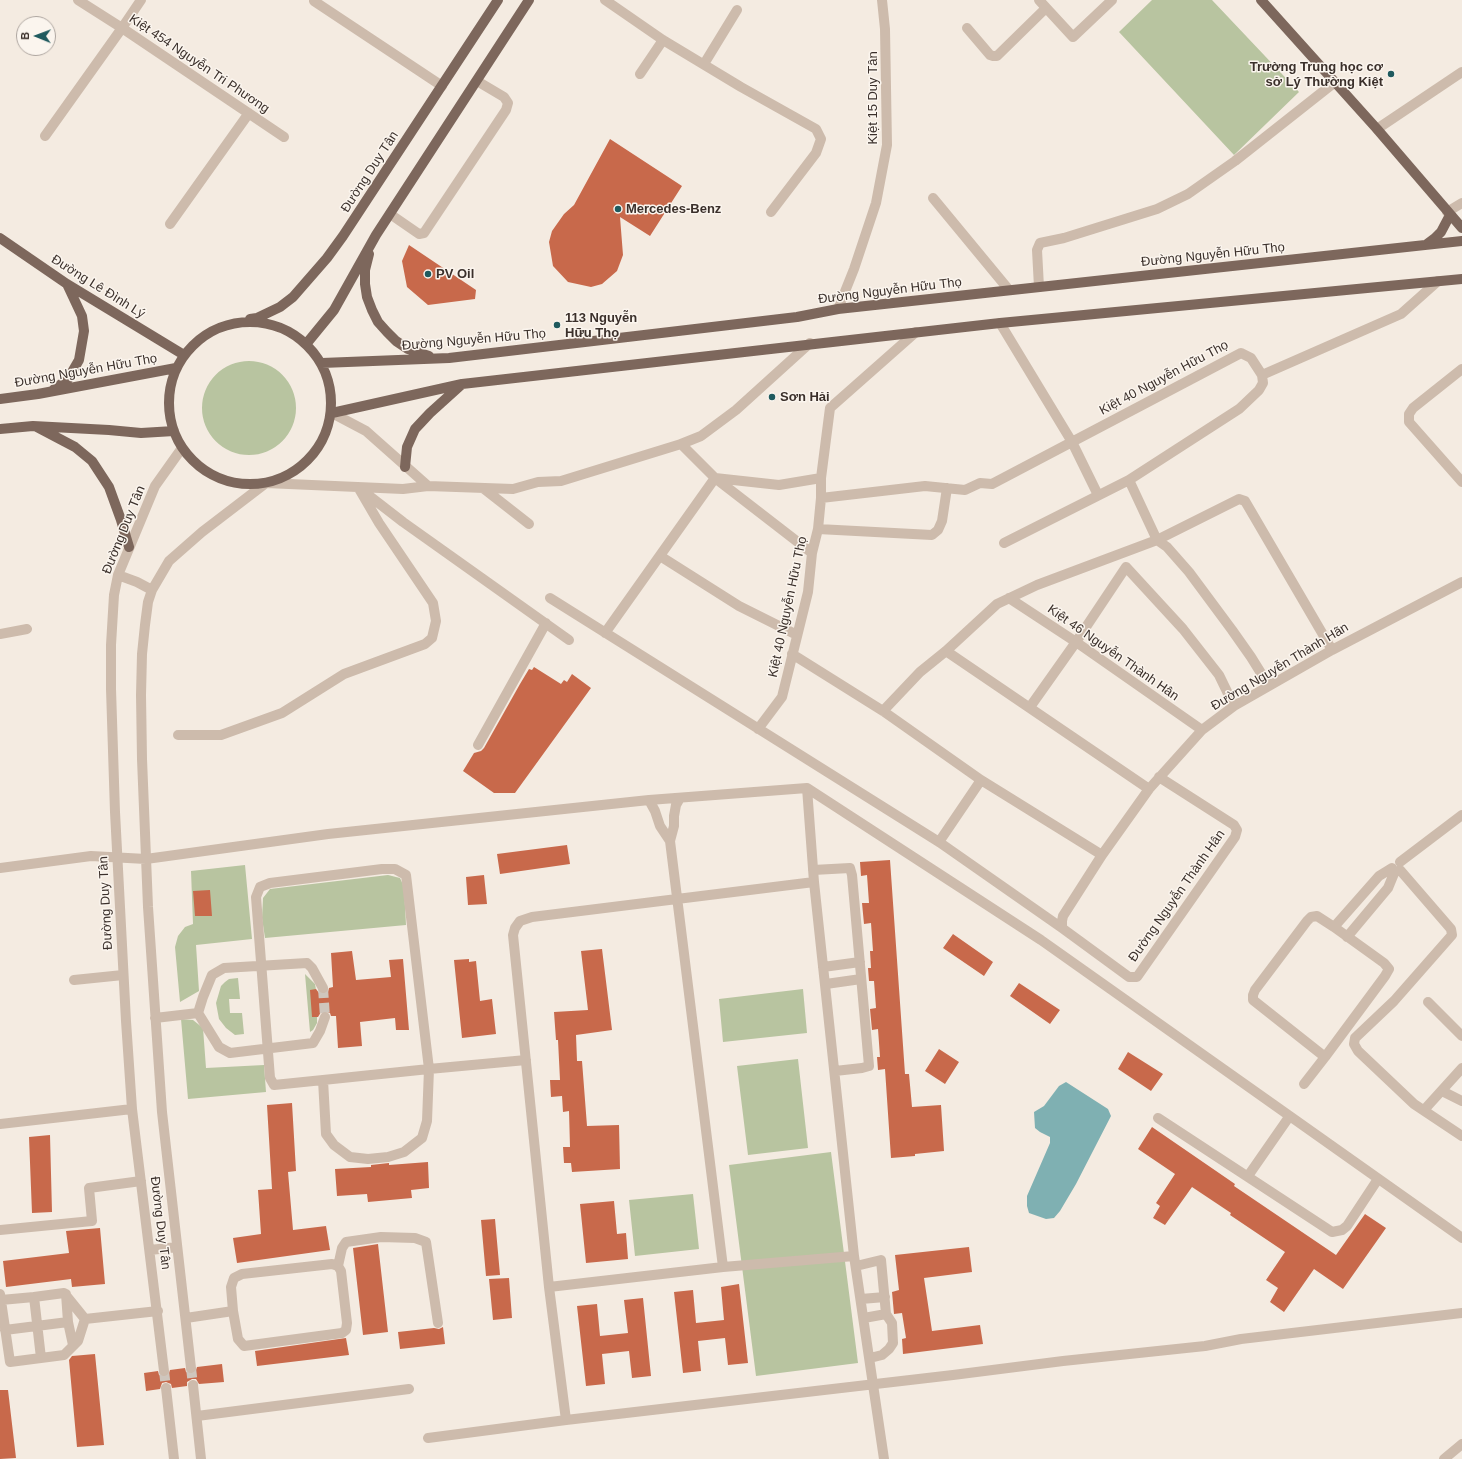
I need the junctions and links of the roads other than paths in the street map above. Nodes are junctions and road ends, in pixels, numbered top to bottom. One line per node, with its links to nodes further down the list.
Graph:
1 (78, 0): 13 (street, Kiệt 454 Nguyễn Tri Phương)
2 (141, 0): 13 (street)
3 (529, 0): 19 (main road)
4 (604, 0): 15 (street)
5 (882, 0): 42 (street, Kiệt 15 Duy Tân)
6 (1039, 0): 11 (street)
7 (1112, 0): 11 (street)
8 (1261, 0): 20 (main road)
9 (314, 1): 21 (street)
10 (494, 1): 21 (main road, Đường Duy Tân)
11 (1046, 8): 14 (street)
12 (737, 10): 16 (street)
13 (122, 28): 22 (street, Kiệt 454 Nguyễn Tri Phương); 24 (street)
14 (967, 28)
15 (663, 40): 16 (street); 18 (street)
16 (704, 64): 28 (street)
17 (1462, 72): 23 (street)
18 (640, 74)
19 (477, 81): 29 (main road); 29 (street)
20 (1335, 82): 23 (main road); 40 (street)
21 (442, 86): 43 (main road, Đường Duy Tân)
22 (249, 113): 25 (street, Kiệt 454 Nguyễn Tri Phương); 31 (street)
23 (1377, 129): 30 (main road)
24 (45, 136)
25 (284, 137)
26 (933, 198): 41 (street)
27 (1462, 203): 30 (street)
28 (771, 212)
29 (390, 214): 33 (main road)
30 (1449, 214): 32 (main road); 36 (main road)
31 (170, 224)
32 (1462, 228)
33 (376, 235): 46 (main road); 49 (main road)
34 (0, 238): 39 (main road, Đường Lê Đình Lý)
35 (1462, 241): 36 (main road, Đường Nguyễn Hữu Thọ)
36 (1426, 245): 40 (main road, Đường Nguyễn Hữu Thọ)
37 (1462, 279): 38 (main road)
38 (1438, 281): 44 (main road); 53 (street)
39 (67, 284): 48 (main road, Đường Lê Đình Lý); 55 (main road)
40 (1039, 287): 41 (main road, Đường Nguyễn Hữu Thọ)
41 (1009, 290): 42 (main road, Đường Nguyễn Hữu Thọ)
42 (838, 309): 49 (main road, Đường Nguyễn Hữu Thọ)
43 (234, 322): 46 (main road); 48 (main road)
44 (1000, 322): 45 (main road); 61 (street)
45 (916, 332): 47 (main road); 66 (street, Kiệt 40 Nguyễn Hữu Thọ)
46 (307, 343): 50 (main road)
47 (810, 343): 54 (main road); 62 (street)
48 (184, 355): 51 (main road)
49 (449, 358): 50 (main road, Đường Nguyễn Hữu Thọ)
50 (322, 363): 57 (main road)
51 (176, 368): 55 (main road, Đường Nguyễn Hữu Thọ); 60 (main road)
52 (1462, 369): 68 (street)
53 (1262, 375): 61 (street, Kiệt 40 Nguyễn Hữu Thọ); 67 (street)
54 (462, 384): 57 (main road); 64 (main road)
55 (50, 392): 56 (main road, Đường Nguyễn Hữu Thọ)
56 (0, 399)
57 (332, 413): 64 (street); 69 (main road)
58 (34, 426): 59 (main road); 60 (main road); 80 (main road)
59 (0, 429)
60 (174, 431): 63 (main road)
61 (1072, 442): 73 (street, Kiệt 40 Nguyễn Hữu Thọ); 74 (street)
62 (681, 444): 65 (street); 72 (street)
63 (182, 448): 69 (main road); 80 (street, Đường Duy Tân)
64 (406, 467): 70 (street)
65 (715, 478): 66 (street); 81 (street); 82 (street)
66 (821, 478): 75 (street, Kiệt 40 Nguyễn Hữu Thọ)
67 (1129, 480): 74 (street); 78 (street)
68 (1462, 482)
69 (266, 483): 71 (street); 85 (street, Đường Duy Tân)
70 (428, 486): 71 (street); 72 (street)
71 (358, 487): 88 (street); 104 (street)
72 (484, 488): 76 (street)
73 (947, 488): 75 (street, Kiệt 40 Nguyễn Hữu Thọ); 77 (street, Kiệt 40 Nguyễn Hữu Thọ)
74 (1098, 495): 79 (street)
75 (822, 498): 77 (street, Kiệt 40 Nguyễn Hữu Thọ)
76 (529, 524)
77 (818, 529): 81 (street, Kiệt 40 Nguyễn Hữu Thọ)
78 (1157, 540): 87 (street); 95 (street); 98 (street)
79 (1004, 542)
80 (128, 547): 83 (street, Đường Duy Tân)
81 (812, 553): 92 (street, Kiệt 40 Nguyễn Hữu Thọ)
82 (660, 556): 90 (street); 92 (street)
83 (118, 575): 85 (street); 116 (street, Đường Duy Tân)
84 (1462, 582): 95 (street, Đường Nguyễn Thành Hãn)
85 (152, 590): 117 (street, Đường Duy Tân)
86 (550, 598): 90 (street)
87 (1009, 598): 94 (street, Kiệt 46 Nguyễn Thành Hân); 96 (street)
88 (546, 623): 93 (street); 105 (street)
89 (27, 629): 91 (street)
90 (606, 633): 102 (street)
91 (0, 634)
92 (797, 635): 97 (street, Kiệt 40 Nguyễn Hữu Thọ)
93 (569, 640)
94 (1076, 642): 99 (street); 100 (street); 103 (street, Kiệt 46 Nguyễn Thành Hân)
95 (1332, 650): 98 (street, Đường Nguyễn Thành Hãn)
96 (946, 651): 100 (street); 101 (street)
97 (792, 654): 101 (street); 102 (street, Kiệt 40 Nguyễn Hữu Thọ)
98 (1269, 686): 99 (street, Đường Nguyễn Thành Hãn)
99 (1234, 706): 103 (street, Đường Nguyễn Thành Hãn)
100 (1030, 708): 109 (street)
101 (883, 711): 107 (street)
102 (758, 729): 114 (street)
103 (1202, 730): 106 (street, Đường Nguyễn Thành Hãn)
104 (178, 735)
105 (478, 745)
106 (1159, 777): 109 (street, Đường Nguyễn Thành Hãn); 124 (street, Đường Nguyễn Thành Hân)
107 (981, 780): 114 (street); 115 (street)
108 (807, 788): 110 (street); 120 (street); 151 (street)
109 (1149, 789): 115 (street, Đường Nguyễn Thành Hãn)
110 (680, 798): 111 (street); 113 (street)
111 (649, 800): 113 (street); 117 (street)
112 (1462, 815): 119 (street)
113 (670, 841): 122 (street)
114 (939, 842): 124 (street)
115 (1102, 855): 124 (street, Đường Nguyễn Thành Hãn)
116 (117, 858): 117 (street); 118 (street); 129 (street, Đường Duy Tân)
117 (146, 859): 137 (street, Đường Duy Tân)
118 (0, 868)
119 (1397, 868): 123 (street); 125 (street); 150 (street)
120 (813, 870): 121 (street); 126 (street)
121 (814, 882): 122 (street); 128 (street)
122 (676, 899): 141 (street); 164 (street)
123 (1334, 927): 125 (street); 140 (street)
124 (1062, 928)
125 (1347, 937): 140 (street)
126 (860, 962): 128 (street); 130 (street)
127 (262, 966): 133 (street); 135 (street); 139 (street); 143 (street)
128 (823, 967): 132 (street)
129 (123, 974): 131 (street); 149 (street, Đường Duy Tân)
130 (861, 979): 132 (street); 144 (street)
131 (74, 980)
132 (826, 984): 144 (street)
133 (324, 988)
134 (1428, 1002): 138 (street)
135 (198, 1013): 137 (street); 139 (street)
136 (325, 1017): 139 (street)
137 (155, 1018): 160 (street, Đường Duy Tân)
138 (1462, 1036)
139 (268, 1049): 145 (street)
140 (1326, 1057): 146 (street)
141 (526, 1060): 143 (street); 165 (street)
142 (1462, 1068): 147 (street)
143 (428, 1070): 145 (street); 145 (street)
144 (834, 1072): 162 (street)
145 (323, 1080)
146 (1304, 1084)
147 (1442, 1091): 148 (street); 150 (street)
148 (1462, 1102)
149 (132, 1109): 153 (street); 157 (street, Đường Duy Tân)
150 (1424, 1110): 154 (street)
151 (1289, 1117): 155 (street); 156 (street)
152 (1158, 1118): 155 (street)
153 (0, 1124)
154 (1462, 1136)
155 (1248, 1176): 156 (street)
156 (1378, 1179): 159 (street)
157 (141, 1181): 158 (street); 161 (street, Đường Duy Tân)
158 (0, 1230)
159 (1462, 1238)
160 (177, 1247): 161 (street); 175 (street, Đường Duy Tân)
161 (150, 1250): 171 (street, Đường Duy Tân)
162 (855, 1261): 164 (street); 169 (street); 170 (street)
163 (338, 1266): 172 (street); 172 (street); 179 (street)
164 (723, 1267): 165 (street)
165 (549, 1287): 192 (street)
166 (66, 1294): 168 (street); 177 (street); 178 (street)
167 (0, 1297): 168 (street); 181 (street)
168 (34, 1297): 180 (street)
169 (885, 1297): 170 (street); 174 (street)
170 (861, 1299): 176 (street)
171 (158, 1311): 177 (street); 186 (street, Đường Duy Tân)
172 (233, 1311): 175 (street)
173 (1462, 1313): 188 (street)
174 (886, 1314): 176 (street); 184 (street)
175 (186, 1318): 185 (street, Đường Duy Tân)
176 (864, 1318): 184 (street)
177 (84, 1319): 182 (street)
178 (68, 1322): 180 (street); 182 (street)
179 (438, 1322)
180 (37, 1326): 181 (street); 183 (street)
181 (5, 1330): 183 (street)
182 (73, 1344): 183 (street)
183 (42, 1358)
184 (870, 1358): 188 (street)
185 (191, 1368)
186 (164, 1371)
187 (193, 1385): 191 (street)
188 (873, 1385): 192 (street); 197 (street)
189 (166, 1388): 195 (street)
190 (409, 1389): 191 (street)
191 (196, 1416): 196 (street)
192 (566, 1420): 193 (street)
193 (428, 1438)
194 (1462, 1444): 198 (street)
195 (174, 1459)
196 (201, 1459)
197 (884, 1459)
198 (1444, 1459)

